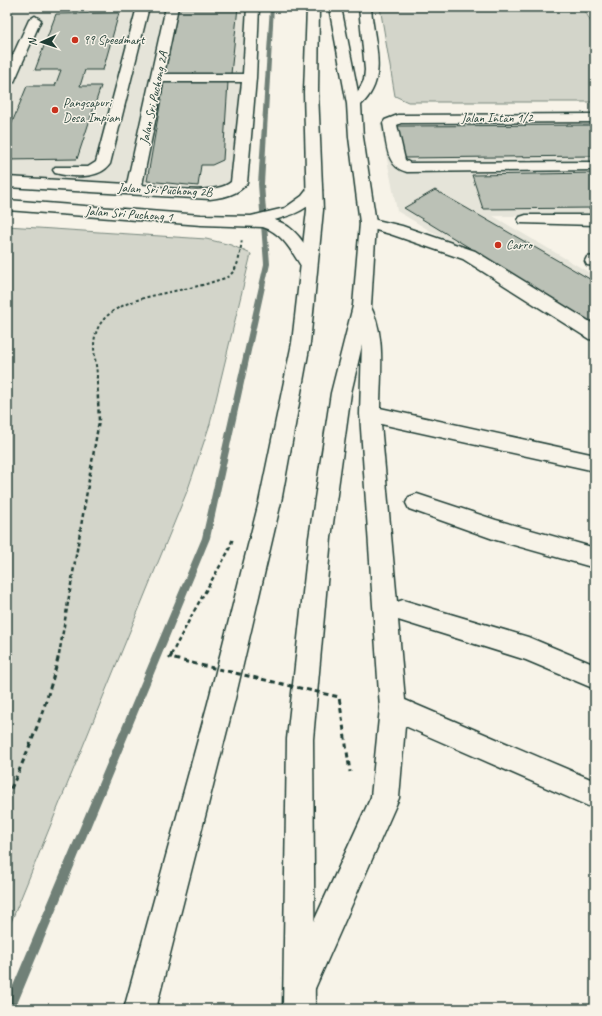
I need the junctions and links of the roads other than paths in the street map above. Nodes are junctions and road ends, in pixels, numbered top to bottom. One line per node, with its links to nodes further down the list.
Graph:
1 (143, 7): 14 (main road)
2 (172, 7): 8 (main road, Jalan Sri Puchong 2A)
3 (253, 7): 9 (main road, Jalan Sri Puchong 2B)
4 (313, 7): 19 (main road)
5 (335, 7): 11 (main road)
6 (365, 7): 11 (main road)
7 (35, 20): 10 (main road)
8 (158, 78): 9 (main road); 18 (main road, Jalan Sri Puchong 2A)
9 (249, 78): 18 (main road, Jalan Sri Puchong 2B)
10 (7, 82)
11 (354, 104): 24 (main road)
12 (595, 118): 13 (main road, Jalan Intan 1/2)
13 (595, 166)
14 (98, 169): 15 (main road); 17 (main road)
15 (46, 170)
16 (7, 182): 17 (main road, Jalan Sri Puchong 2B)
17 (94, 186): 18 (main road, Jalan Sri Puchong 2B)
18 (134, 188)
19 (314, 190): 23 (main road); 25 (main road)
20 (7, 205): 23 (main road, Jalan Sri Puchong 1)
21 (526, 220): 22 (main road)
22 (595, 220)
23 (282, 222): 25 (main road, Jalan Sri Puchong 1)
24 (368, 223): 26 (main road); 27 (main road)
25 (309, 265): 37 (main road)
26 (362, 306): 28 (main road); 36 (main road)
27 (595, 334)
28 (370, 414): 29 (main road); 34 (main road)
29 (595, 463)
30 (417, 503): 31 (main road)
31 (595, 558)
32 (403, 611): 33 (main road)
33 (595, 677)
34 (393, 708): 35 (main road); 36 (main road)
35 (595, 795)
36 (299, 1000)
37 (140, 1009)

